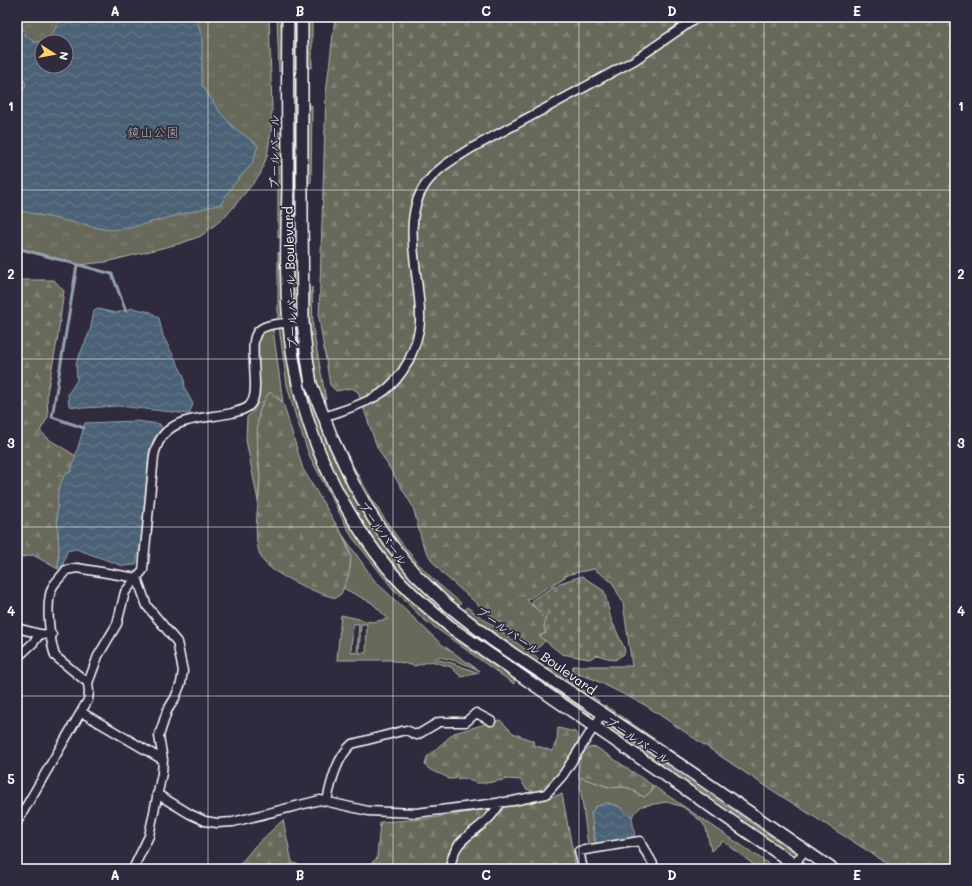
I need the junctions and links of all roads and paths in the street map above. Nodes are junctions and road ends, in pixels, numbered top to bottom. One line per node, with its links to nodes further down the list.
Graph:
1 (288, 17): 4 (street, ブールバール)
2 (302, 17): 5 (street, ブールバール Boulevard)
3 (698, 17): 6 (street)
4 (288, 322): 5 (street); 7 (street); 16 (street, ブールバール)
5 (303, 322): 6 (street, ブールバール Boulevard)
6 (324, 417): 14 (street, ブールバール Boulevard)
7 (136, 578): 10 (street); 12 (street); 17 (street)
8 (17, 628): 9 (street)
9 (40, 634): 10 (street); 11 (street)
10 (52, 635): 12 (street)
11 (17, 658)
12 (88, 683): 13 (street)
13 (81, 712): 17 (street); 21 (street)
14 (603, 714): 16 (street); 22 (street, ブールバール Boulevard)
15 (491, 721): 19 (street)
16 (594, 727): 20 (street); 23 (street, ブールバール)
17 (163, 760): 18 (street)
18 (157, 794): 19 (street); 24 (street)
19 (327, 801): 20 (street)
20 (501, 802): 25 (street)
21 (17, 822)
22 (805, 850): 23 (street); 28 (street, ブールバール Boulevard)
23 (795, 867)
24 (133, 869)
25 (450, 869)
26 (583, 869): 27 (street)
27 (655, 869)
28 (832, 869)

